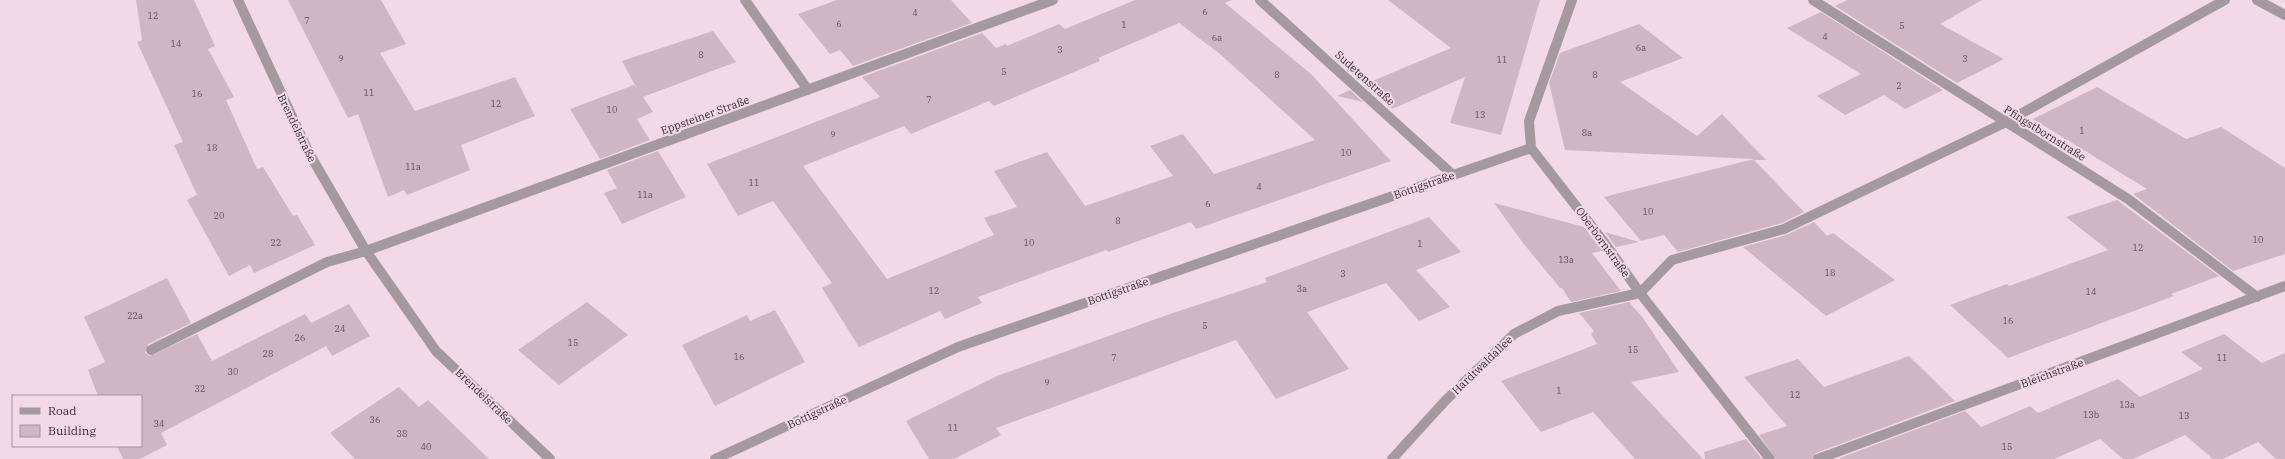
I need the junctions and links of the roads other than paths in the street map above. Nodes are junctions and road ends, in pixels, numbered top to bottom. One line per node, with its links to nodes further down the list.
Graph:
1 (238, 0): 14 (street, Brendelstraße)
2 (745, 0): 10 (street)
3 (1053, 0): 10 (street, Eppsteiner Straße)
4 (1260, 0): 13 (street, Sudetenstraße)
5 (1572, 0): 12 (street)
6 (1812, 0): 11 (street, Pfingstbornstraße)
7 (2225, 0): 11 (street)
8 (2257, 0): 9 (street)
9 (2285, 15)
10 (808, 90): 14 (street, Eppsteiner Straße)
11 (2006, 122): 16 (street); 17 (street, Pfingstbornstraße)
12 (1531, 148): 13 (street, Bottigstraße); 16 (street, Oberbornstraße)
13 (1453, 175): 20 (street, Bottigstraße)
14 (366, 252): 18 (street); 19 (street, Brendelstraße)
15 (2285, 286): 17 (street, Bleichstraße)
16 (1640, 293): 21 (street, Hardtwaldallee); 22 (street, Oberbornstraße)
17 (2257, 297): 23 (street, Bleichstraße)
18 (151, 350)
19 (550, 459)
20 (715, 459)
21 (1392, 459)
22 (1770, 459)
23 (1818, 459)

